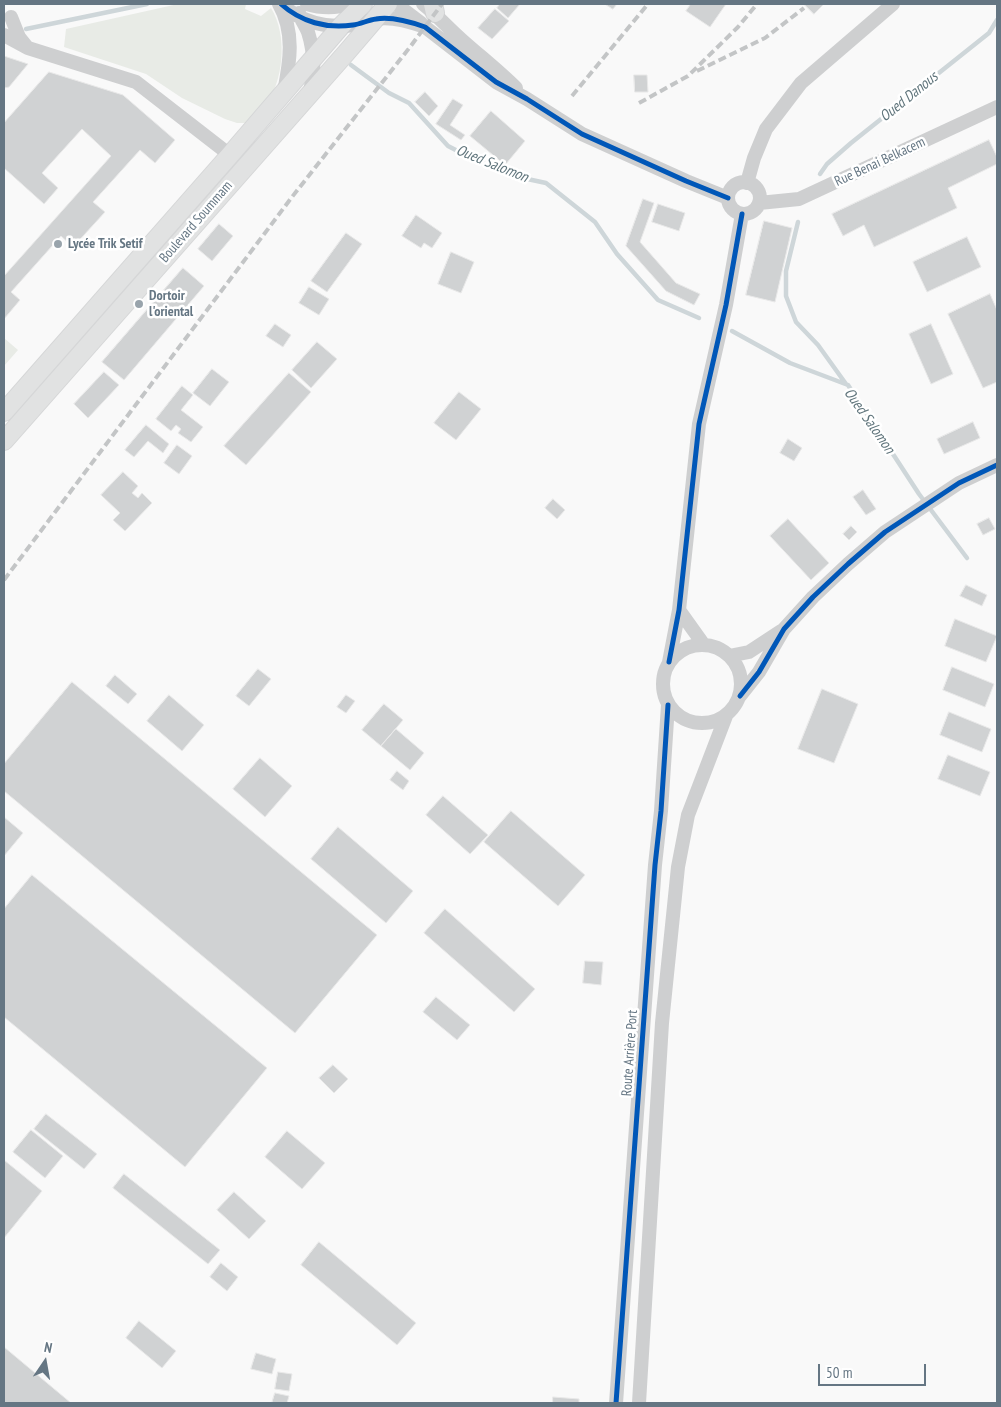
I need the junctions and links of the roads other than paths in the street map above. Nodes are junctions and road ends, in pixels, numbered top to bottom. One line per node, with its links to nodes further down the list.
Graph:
1 (280, 4): 11 (street); 17 (street)
2 (293, 4): 11 (street)
3 (307, 4): 4 (street)
4 (352, 4)
5 (363, 4): 13 (main road, Boulevard Soummam)
6 (388, 4): 12 (main road, Boulevard Soummam)
7 (396, 4): 9 (street)
8 (893, 4): 21 (street)
9 (429, 12): 12 (street); 22 (street)
10 (8, 13): 15 (street)
11 (300, 17): 13 (street); 16 (street)
12 (376, 18): 13 (street); 18 (main road, Boulevard Soummam)
13 (341, 26): 16 (main road, Boulevard Soummam)
14 (4, 35): 15 (street)
15 (28, 48): 20 (street)
16 (313, 58): 17 (main road, Boulevard Soummam); 18 (street)
17 (284, 92): 20 (main road, Boulevard Soummam)
18 (310, 92): 26 (main road, Boulevard Soummam)
19 (997, 107): 23 (street, Rue Benai Belkacem)
20 (230, 155): 25 (main road, Boulevard Soummam)
21 (747, 183): 22 (street); 23 (street)
22 (728, 198): 24 (street)
23 (759, 203): 24 (street)
24 (742, 214): 28 (street)
25 (4, 412)
26 (4, 441)
27 (997, 465): 29 (street)
28 (679, 610): 30 (street); 32 (street)
29 (784, 629): 31 (street); 33 (street)
30 (704, 645): 31 (street); 32 (street)
31 (729, 656): 33 (street)
32 (669, 662): 34 (street)
33 (740, 696): 35 (street)
34 (668, 704): 35 (street); 36 (street, Route Arrière Port)
35 (726, 716): 37 (street)
36 (616, 1403)
37 (639, 1403)

